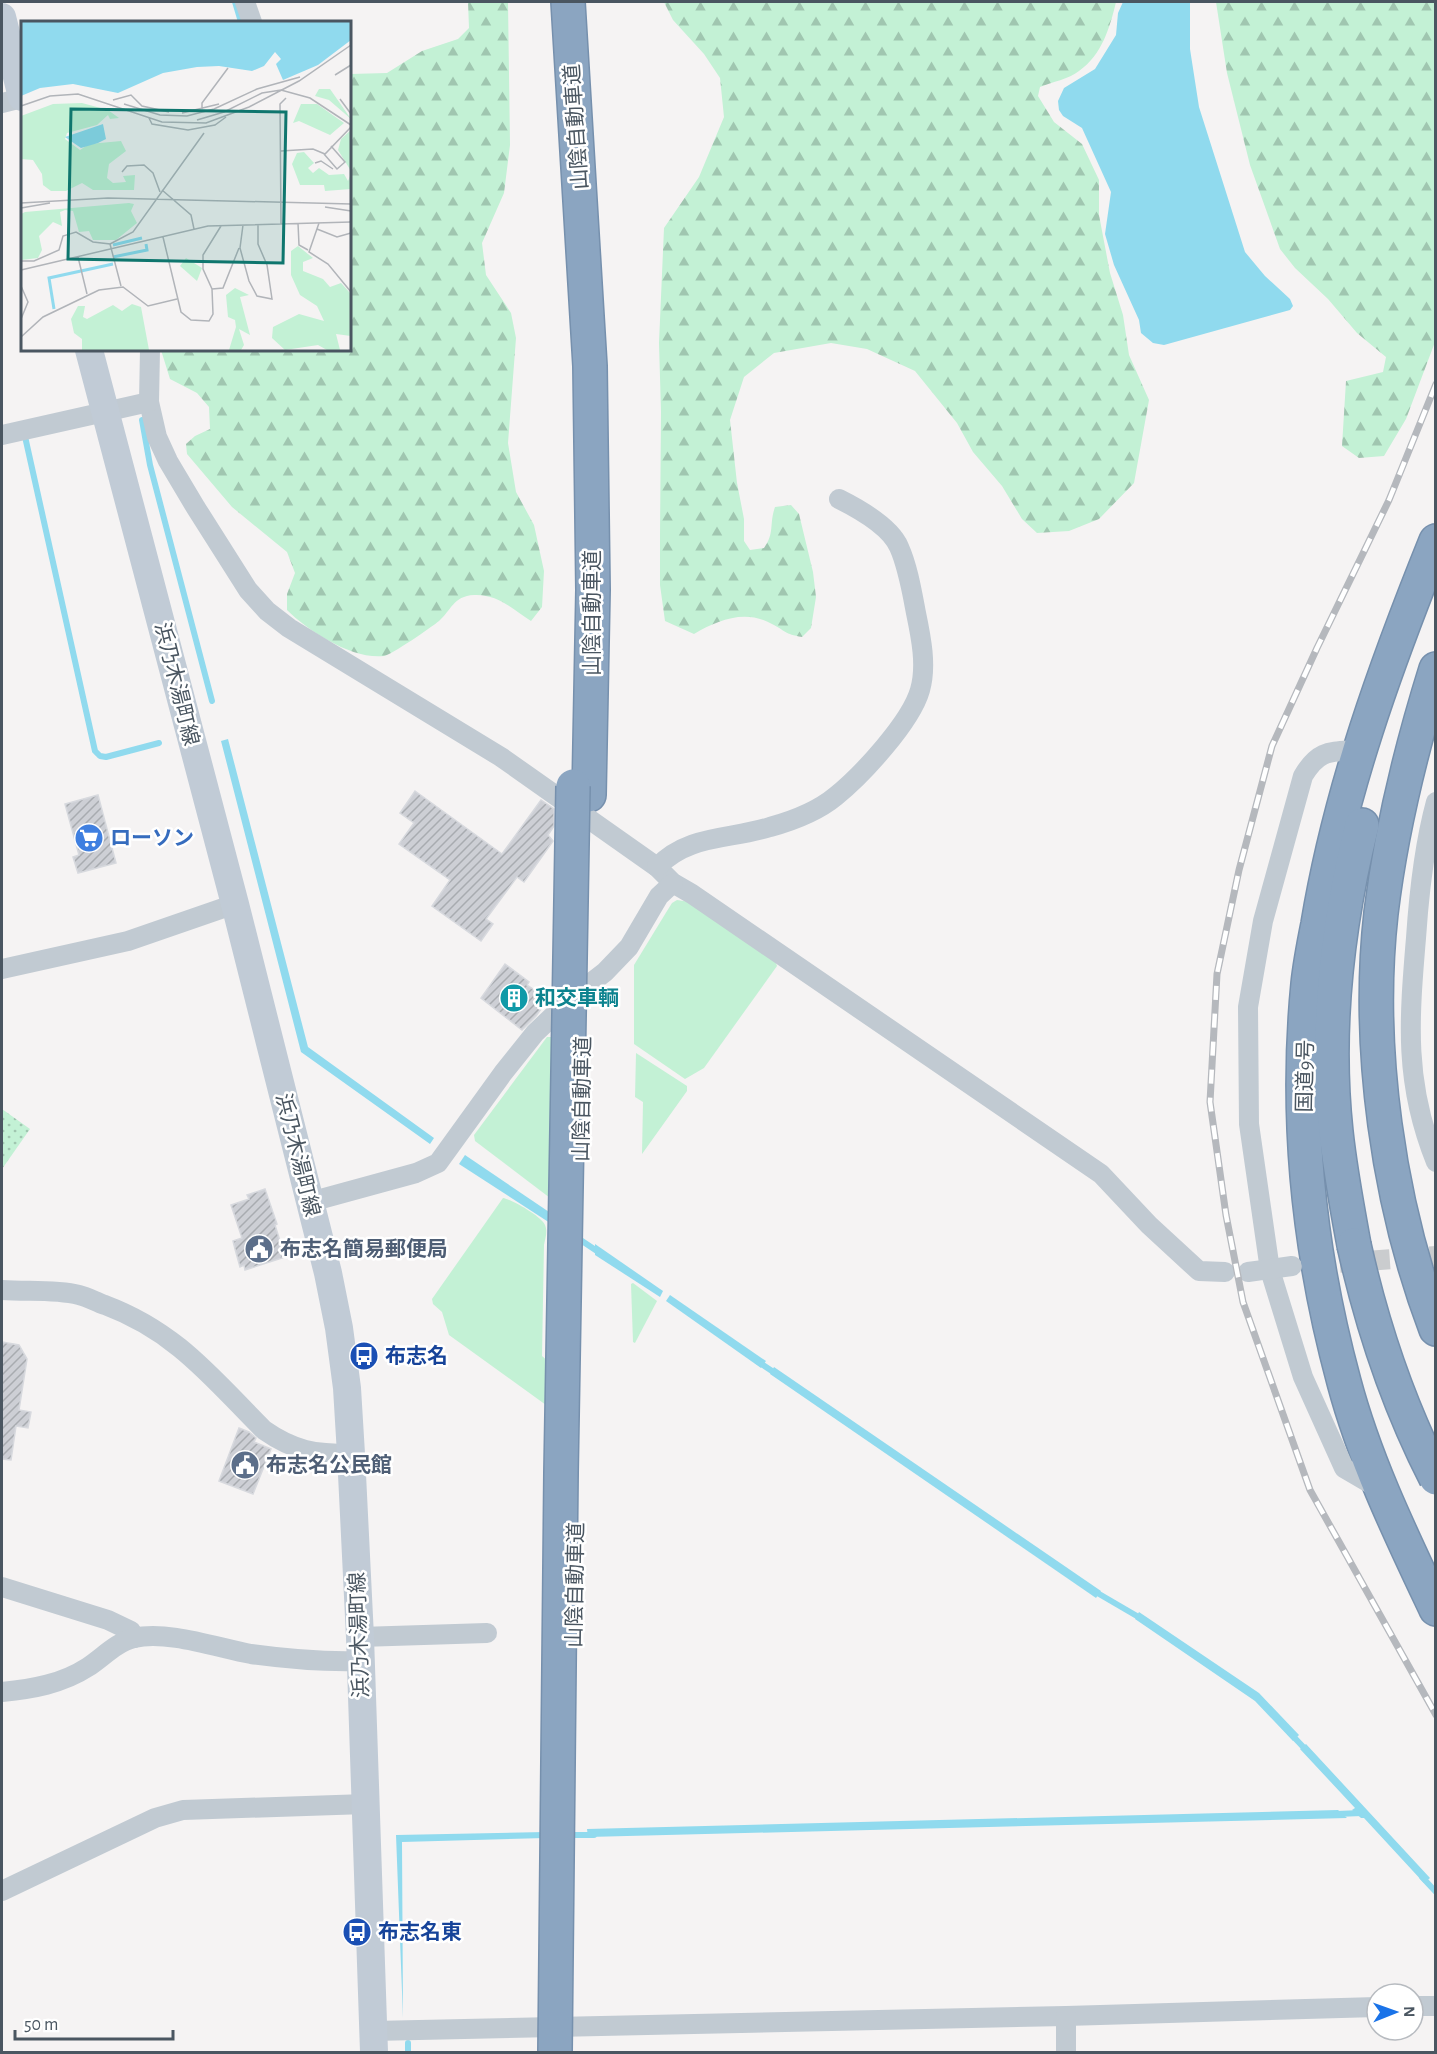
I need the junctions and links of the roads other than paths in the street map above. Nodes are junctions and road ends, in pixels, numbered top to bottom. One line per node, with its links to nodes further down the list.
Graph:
1 (245, 2): 5 (street)
2 (550, 2): 20 (highway, 山陰自動車道)
3 (568, 2): 20 (highway, 山陰自動車道)
4 (2, 17): 6 (main road)
5 (252, 21)
6 (21, 94)
7 (21, 98): 8 (street)
8 (2, 103)
9 (89, 351): 12 (main road, 浜乃木湯町線)
10 (150, 351): 11 (street)
11 (149, 402): 12 (street); 22 (street)
12 (106, 412): 13 (street); 24 (main road, 浜乃木湯町線)
13 (17, 431)
14 (840, 500): 22 (street)
15 (1436, 541): 19 (highway, 国道9号)
16 (1436, 590): 28 (highway)
17 (1436, 645): 28 (highway)
18 (1436, 669): 34 (highway)
19 (1359, 750): 30 (street); 38 (highway, 国道9号)
20 (581, 791): 50 (highway, 山陰自動車道, bridge); 51 (highway, 山陰自動車道)
21 (1436, 802): 26 (street)
22 (657, 867): 23 (street)
23 (673, 883): 27 (street); 31 (street)
24 (235, 904): 25 (street); 27 (main road, 浜乃木湯町線)
25 (2, 969)
26 (1436, 1162)
27 (310, 1202): 36 (main road, 浜乃木湯町線)
28 (1363, 1244): 35 (highway); 37 (highway, bridge)
29 (1292, 1266): 30 (street)
30 (1270, 1270): 32 (street); 38 (street)
31 (1225, 1272)
32 (1248, 1272)
33 (2, 1290): 36 (street)
34 (1436, 1329)
35 (1436, 1436)
36 (351, 1454): 43 (main road, 浜乃木湯町線)
37 (1436, 1478)
38 (1380, 1489): 40 (highway, 国道9号)
39 (2, 1587): 42 (street)
40 (1436, 1609)
41 (487, 1633): 43 (street)
42 (134, 1638): 43 (street); 44 (street)
43 (360, 1649): 45 (main road, 浜乃木湯町線)
44 (2, 1692)
45 (366, 1804): 46 (street); 49 (main road, 浜乃木湯町線)
46 (2, 1891)
47 (1365, 2007): 48 (street)
48 (1066, 2016): 49 (street); 52 (street)
49 (373, 2042)
50 (555, 2052)
51 (570, 2052)
52 (1066, 2052)

